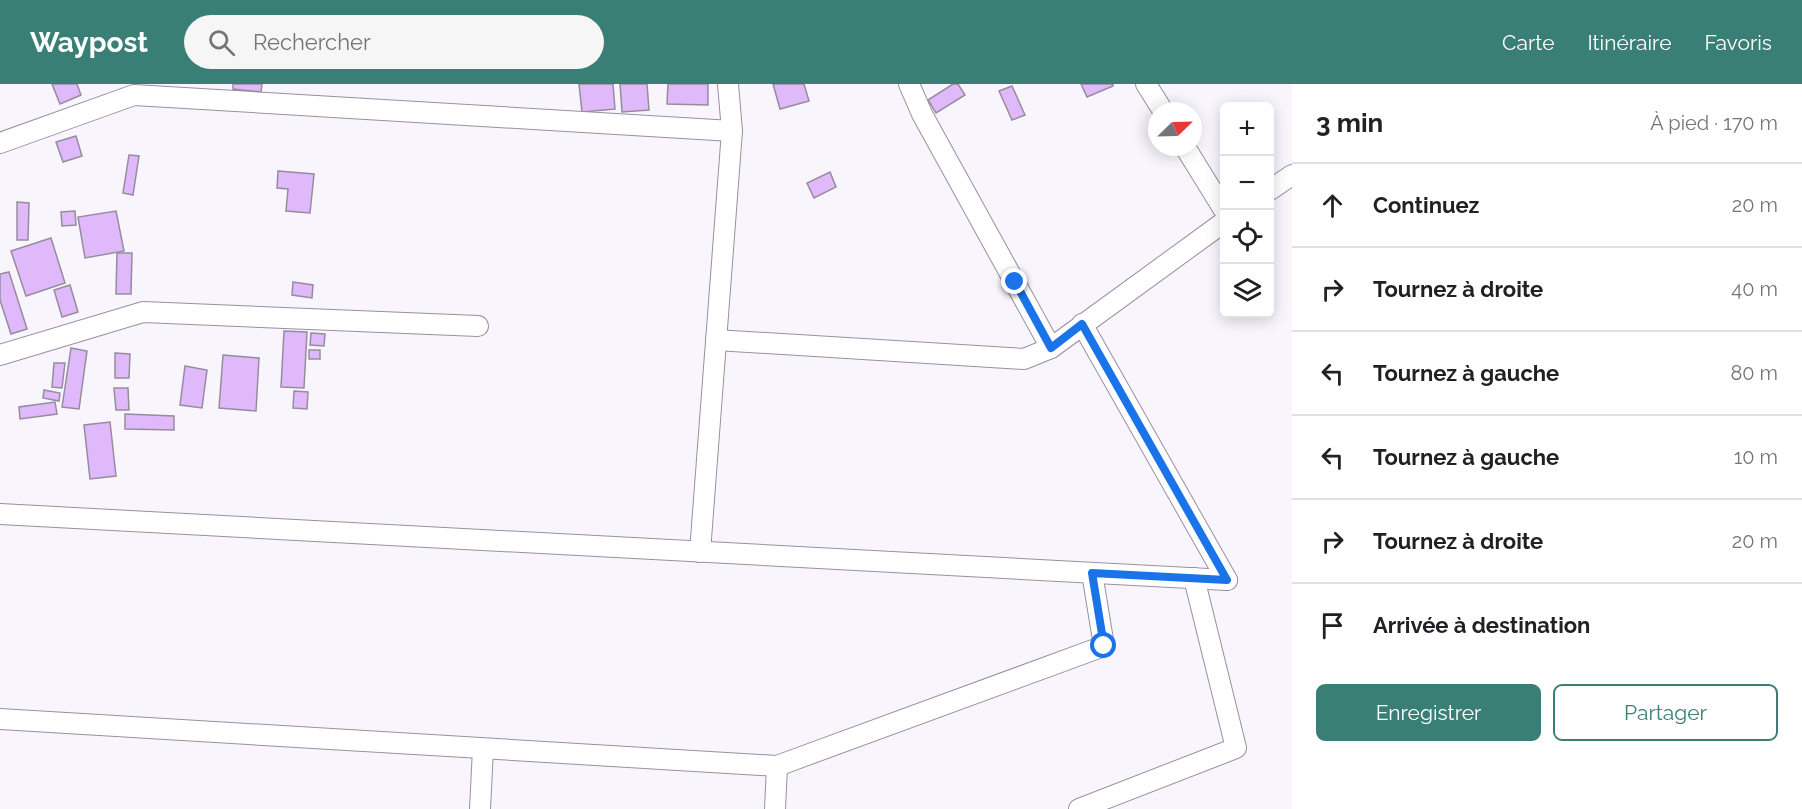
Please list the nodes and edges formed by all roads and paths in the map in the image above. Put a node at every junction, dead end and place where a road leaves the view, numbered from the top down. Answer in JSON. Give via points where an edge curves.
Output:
{"nodes":[{"id":1,"x":728,"y":84,"type":"edge"},
{"id":2,"x":909,"y":84,"type":"edge"},
{"id":3,"x":1150,"y":85,"type":"edge"},
{"id":4,"x":1158,"y":102,"type":"edge"},
{"id":5,"x":732,"y":131,"type":"junction"},
{"id":6,"x":0,"y":143,"type":"edge"},
{"id":7,"x":1191,"y":156,"type":"edge"},
{"id":8,"x":1292,"y":175,"type":"edge"},
{"id":9,"x":1274,"y":187,"type":"edge"},
{"id":10,"x":1220,"y":204,"type":"edge"},
{"id":11,"x":1220,"y":225,"type":"edge"},
{"id":12,"x":1082,"y":324,"type":"junction"},
{"id":13,"x":478,"y":326,"type":"dead end"},
{"id":14,"x":716,"y":340,"type":"junction"},
{"id":15,"x":1051,"y":348,"type":"junction"},
{"id":16,"x":0,"y":355,"type":"edge"},
{"id":17,"x":0,"y":514,"type":"edge"},
{"id":18,"x":700,"y":552,"type":"junction"},
{"id":19,"x":1092,"y":573,"type":"junction"},
{"id":20,"x":1194,"y":578,"type":"junction"},
{"id":21,"x":0,"y":719,"type":"edge"},
{"id":22,"x":483,"y":749,"type":"junction"},
{"id":23,"x":777,"y":766,"type":"junction"},
{"id":24,"x":480,"y":809,"type":"edge"},
{"id":25,"x":775,"y":809,"type":"edge"},
{"id":26,"x":1079,"y":809,"type":"edge"}],
"edges":[{"from":1,"to":5,"type":"street"},
{"from":2,"to":15,"type":"street"},
{"from":3,"to":4,"type":"street"},
{"from":5,"to":6,"type":"street","via":[[134,95]]},
{"from":5,"to":14,"type":"street"},
{"from":7,"to":10,"type":"street"},
{"from":8,"to":9,"type":"street"},
{"from":11,"to":12,"type":"street"},
{"from":12,"to":15,"type":"street"},
{"from":12,"to":20,"type":"street","via":[[1227,580]]},
{"from":13,"to":16,"type":"street","via":[[143,312]]},
{"from":14,"to":15,"type":"street","via":[[1024,359]]},
{"from":14,"to":18,"type":"street"},
{"from":17,"to":18,"type":"street"},
{"from":18,"to":19,"type":"street"},
{"from":19,"to":20,"type":"street"},
{"from":19,"to":23,"type":"street","via":[[1104,646]]},
{"from":20,"to":26,"type":"street","via":[[1236,748]]},
{"from":21,"to":22,"type":"street"},
{"from":22,"to":23,"type":"street"},
{"from":22,"to":24,"type":"street"},
{"from":23,"to":25,"type":"street"}]}
